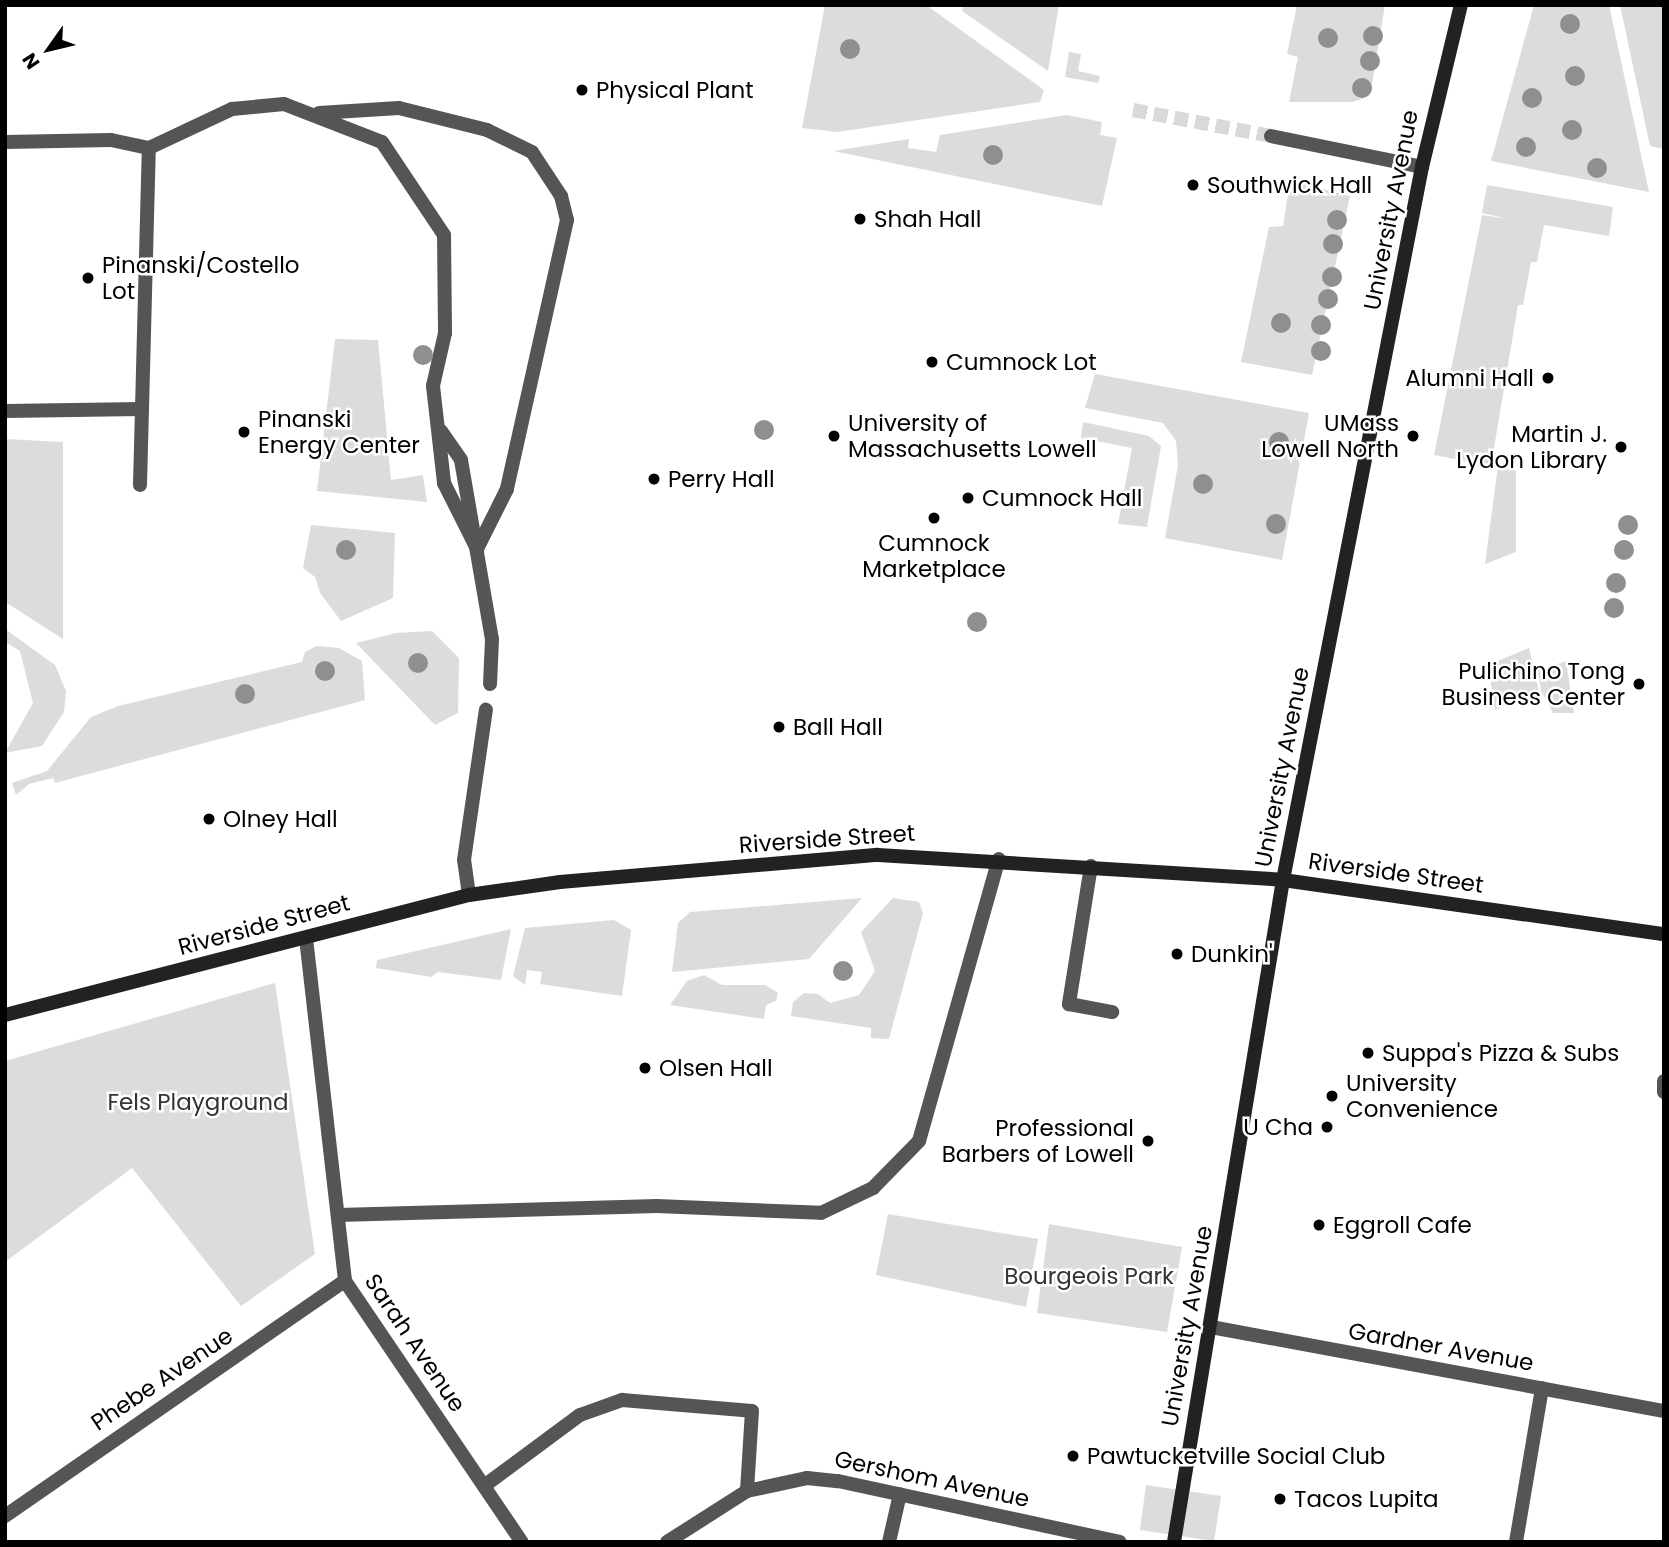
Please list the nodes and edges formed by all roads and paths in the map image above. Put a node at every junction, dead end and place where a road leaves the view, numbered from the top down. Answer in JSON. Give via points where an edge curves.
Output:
{"nodes":[{"id":1,"x":1461,"y":5,"type":"edge"},
{"id":2,"x":311,"y":114,"type":"junction"},
{"id":3,"x":1271,"y":136,"type":"tunnel mouth"},
{"id":4,"x":5,"y":142,"type":"edge"},
{"id":5,"x":149,"y":148,"type":"junction"},
{"id":6,"x":1422,"y":167,"type":"junction"},
{"id":7,"x":142,"y":409,"type":"junction"},
{"id":8,"x":5,"y":411,"type":"edge"},
{"id":9,"x":440,"y":430,"type":"junction"},
{"id":10,"x":140,"y":485,"type":"dead end"},
{"id":11,"x":477,"y":549,"type":"junction"},
{"id":12,"x":490,"y":684,"type":"dead end"},
{"id":13,"x":486,"y":710,"type":"dead end"},
{"id":14,"x":999,"y":859,"type":"junction"},
{"id":15,"x":1091,"y":866,"type":"junction"},
{"id":16,"x":1283,"y":880,"type":"junction"},
{"id":17,"x":469,"y":895,"type":"junction"},
{"id":18,"x":1664,"y":934,"type":"edge"},
{"id":19,"x":306,"y":938,"type":"junction"},
{"id":20,"x":1112,"y":1012,"type":"dead end"},
{"id":21,"x":5,"y":1015,"type":"edge"},
{"id":22,"x":1664,"y":1082,"type":"edge"},
{"id":23,"x":1664,"y":1092,"type":"edge"},
{"id":24,"x":338,"y":1214,"type":"junction"},
{"id":25,"x":345,"y":1281,"type":"junction"},
{"id":26,"x":1211,"y":1327,"type":"junction"},
{"id":27,"x":1542,"y":1388,"type":"junction"},
{"id":28,"x":1664,"y":1411,"type":"edge"},
{"id":29,"x":484,"y":1486,"type":"junction"},
{"id":30,"x":747,"y":1491,"type":"junction"},
{"id":31,"x":900,"y":1494,"type":"junction"},
{"id":32,"x":5,"y":1516,"type":"edge"},
{"id":33,"x":522,"y":1542,"type":"edge"},
{"id":34,"x":667,"y":1542,"type":"edge"},
{"id":35,"x":889,"y":1542,"type":"edge"},
{"id":36,"x":1119,"y":1542,"type":"edge"},
{"id":37,"x":1174,"y":1542,"type":"edge"},
{"id":38,"x":1517,"y":1542,"type":"edge"}],
"edges":[{"from":1,"to":6,"type":"main road","name":"University Avenue"},
{"from":2,"to":5,"type":"street","via":[[284,104],[232,109]]},
{"from":2,"to":9,"type":"street","via":[[382,142],[444,235],[445,333],[433,386]]},
{"from":2,"to":11,"type":"street","via":[[399,108],[487,130],[532,152],[561,196],[567,219],[507,489]]},
{"from":3,"to":6,"type":"street"},
{"from":4,"to":5,"type":"street","via":[[111,140]]},
{"from":5,"to":7,"type":"street"},
{"from":6,"to":16,"type":"main road","name":"University Avenue"},
{"from":7,"to":8,"type":"street"},
{"from":7,"to":10,"type":"street"},
{"from":9,"to":11,"type":"street","via":[[444,483]]},
{"from":9,"to":11,"type":"street","via":[[461,460]]},
{"from":11,"to":12,"type":"street","via":[[492,639]]},
{"from":13,"to":17,"type":"street","via":[[464,860]]},
{"from":14,"to":15,"type":"main road","name":"Riverside Street"},
{"from":14,"to":17,"type":"main road","name":"Riverside Street","via":[[878,855],[560,882]]},
{"from":14,"to":24,"type":"street","via":[[919,1142],[873,1188],[821,1213],[657,1206]]},
{"from":15,"to":16,"type":"main road","name":"Riverside Street"},
{"from":15,"to":20,"type":"street","via":[[1069,1004]]},
{"from":16,"to":18,"type":"main road","name":"Riverside Street"},
{"from":16,"to":26,"type":"main road","name":"University Avenue"},
{"from":17,"to":19,"type":"main road","name":"Riverside Street"},
{"from":19,"to":21,"type":"main road","name":"Riverside Street"},
{"from":19,"to":24,"type":"street","name":"Sarah Avenue"},
{"from":22,"to":23,"type":"street"},
{"from":24,"to":25,"type":"street","name":"Sarah Avenue"},
{"from":25,"to":29,"type":"street","name":"Sarah Avenue"},
{"from":25,"to":32,"type":"street","name":"Phebe Avenue"},
{"from":26,"to":27,"type":"street","name":"Gardner Avenue"},
{"from":26,"to":37,"type":"main road","name":"University Avenue"},
{"from":27,"to":28,"type":"street","name":"Gardner Avenue"},
{"from":27,"to":38,"type":"street"},
{"from":29,"to":30,"type":"street","via":[[580,1415],[622,1400],[752,1411]]},
{"from":29,"to":33,"type":"street","name":"Sarah Avenue"},
{"from":30,"to":31,"type":"street","name":"Gershom Avenue","via":[[807,1478]]},
{"from":30,"to":34,"type":"street","name":"Gershom Avenue"},
{"from":31,"to":35,"type":"street"},
{"from":31,"to":36,"type":"street","name":"Gershom Avenue"}]}
